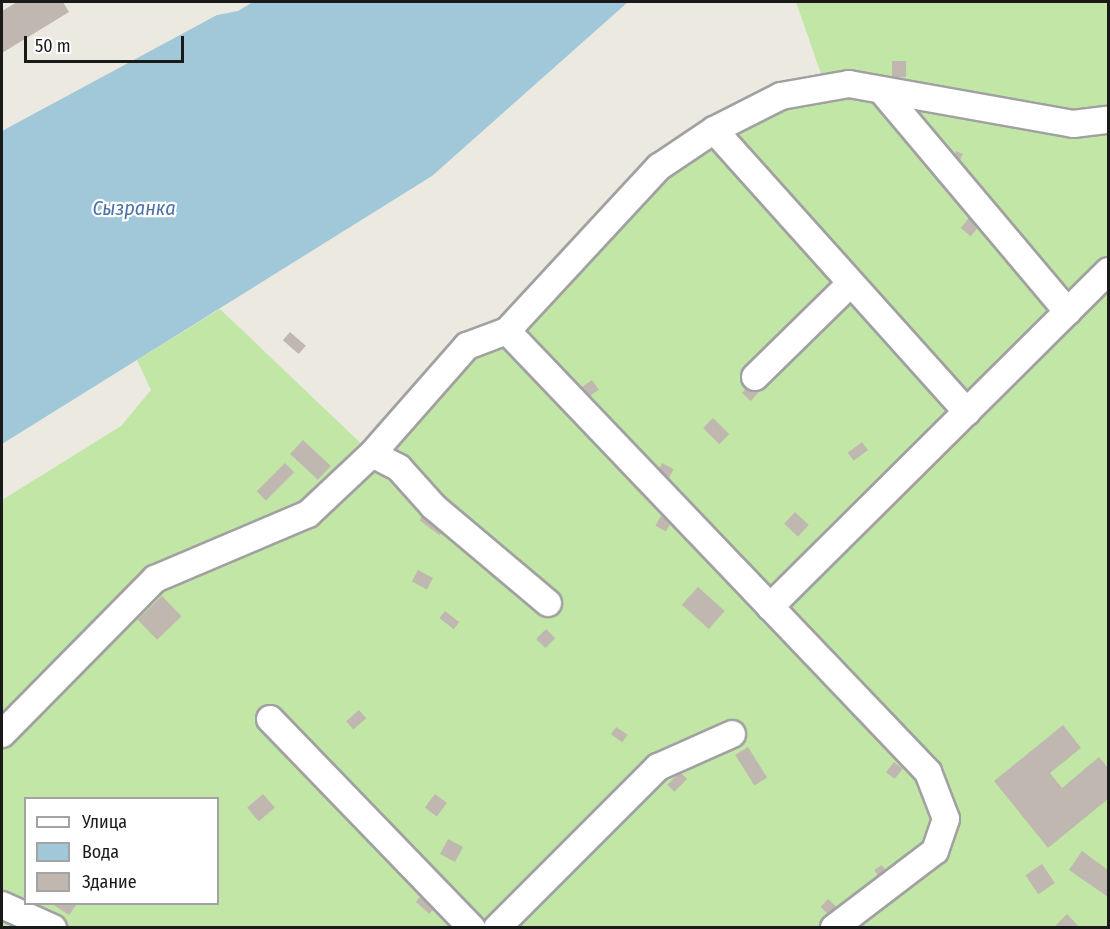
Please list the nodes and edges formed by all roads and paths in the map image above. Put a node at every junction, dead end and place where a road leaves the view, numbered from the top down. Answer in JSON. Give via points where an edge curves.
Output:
{"nodes":[{"id":1,"x":880,"y":90,"type":"junction"},
{"id":2,"x":1108,"y":120,"type":"edge"},
{"id":3,"x":714,"y":130,"type":"junction"},
{"id":4,"x":1108,"y":271,"type":"edge"},
{"id":5,"x":851,"y":283,"type":"junction"},
{"id":6,"x":1068,"y":312,"type":"junction"},
{"id":7,"x":507,"y":331,"type":"junction"},
{"id":8,"x":755,"y":378,"type":"dead end"},
{"id":9,"x":967,"y":412,"type":"junction"},
{"id":10,"x":372,"y":454,"type":"junction"},
{"id":11,"x":548,"y":603,"type":"dead end"},
{"id":12,"x":770,"y":607,"type":"junction"},
{"id":13,"x":270,"y":719,"type":"dead end"},
{"id":14,"x":2,"y":734,"type":"edge"},
{"id":15,"x":732,"y":734,"type":"dead end"},
{"id":16,"x":2,"y":905,"type":"edge"},
{"id":17,"x":53,"y":927,"type":"edge"},
{"id":18,"x":472,"y":927,"type":"edge"},
{"id":19,"x":497,"y":927,"type":"edge"},
{"id":20,"x":834,"y":927,"type":"edge"}],
"edges":[{"from":1,"to":2,"type":"street","via":[[1073,124]]},
{"from":1,"to":3,"type":"street","via":[[849,84],[781,96]]},
{"from":1,"to":6,"type":"street"},
{"from":3,"to":5,"type":"street"},
{"from":3,"to":7,"type":"street","via":[[659,166]]},
{"from":4,"to":6,"type":"street"},
{"from":5,"to":8,"type":"street"},
{"from":5,"to":9,"type":"street"},
{"from":6,"to":9,"type":"street"},
{"from":7,"to":10,"type":"street","via":[[467,346]]},
{"from":7,"to":12,"type":"street"},
{"from":9,"to":12,"type":"street"},
{"from":10,"to":11,"type":"street","via":[[399,468],[434,507]]},
{"from":10,"to":14,"type":"street","via":[[308,514],[155,579]]},
{"from":12,"to":20,"type":"street","via":[[928,772],[946,819],[935,851]]},
{"from":13,"to":18,"type":"street"},
{"from":15,"to":19,"type":"street","via":[[658,767]]},
{"from":16,"to":17,"type":"street"}]}
